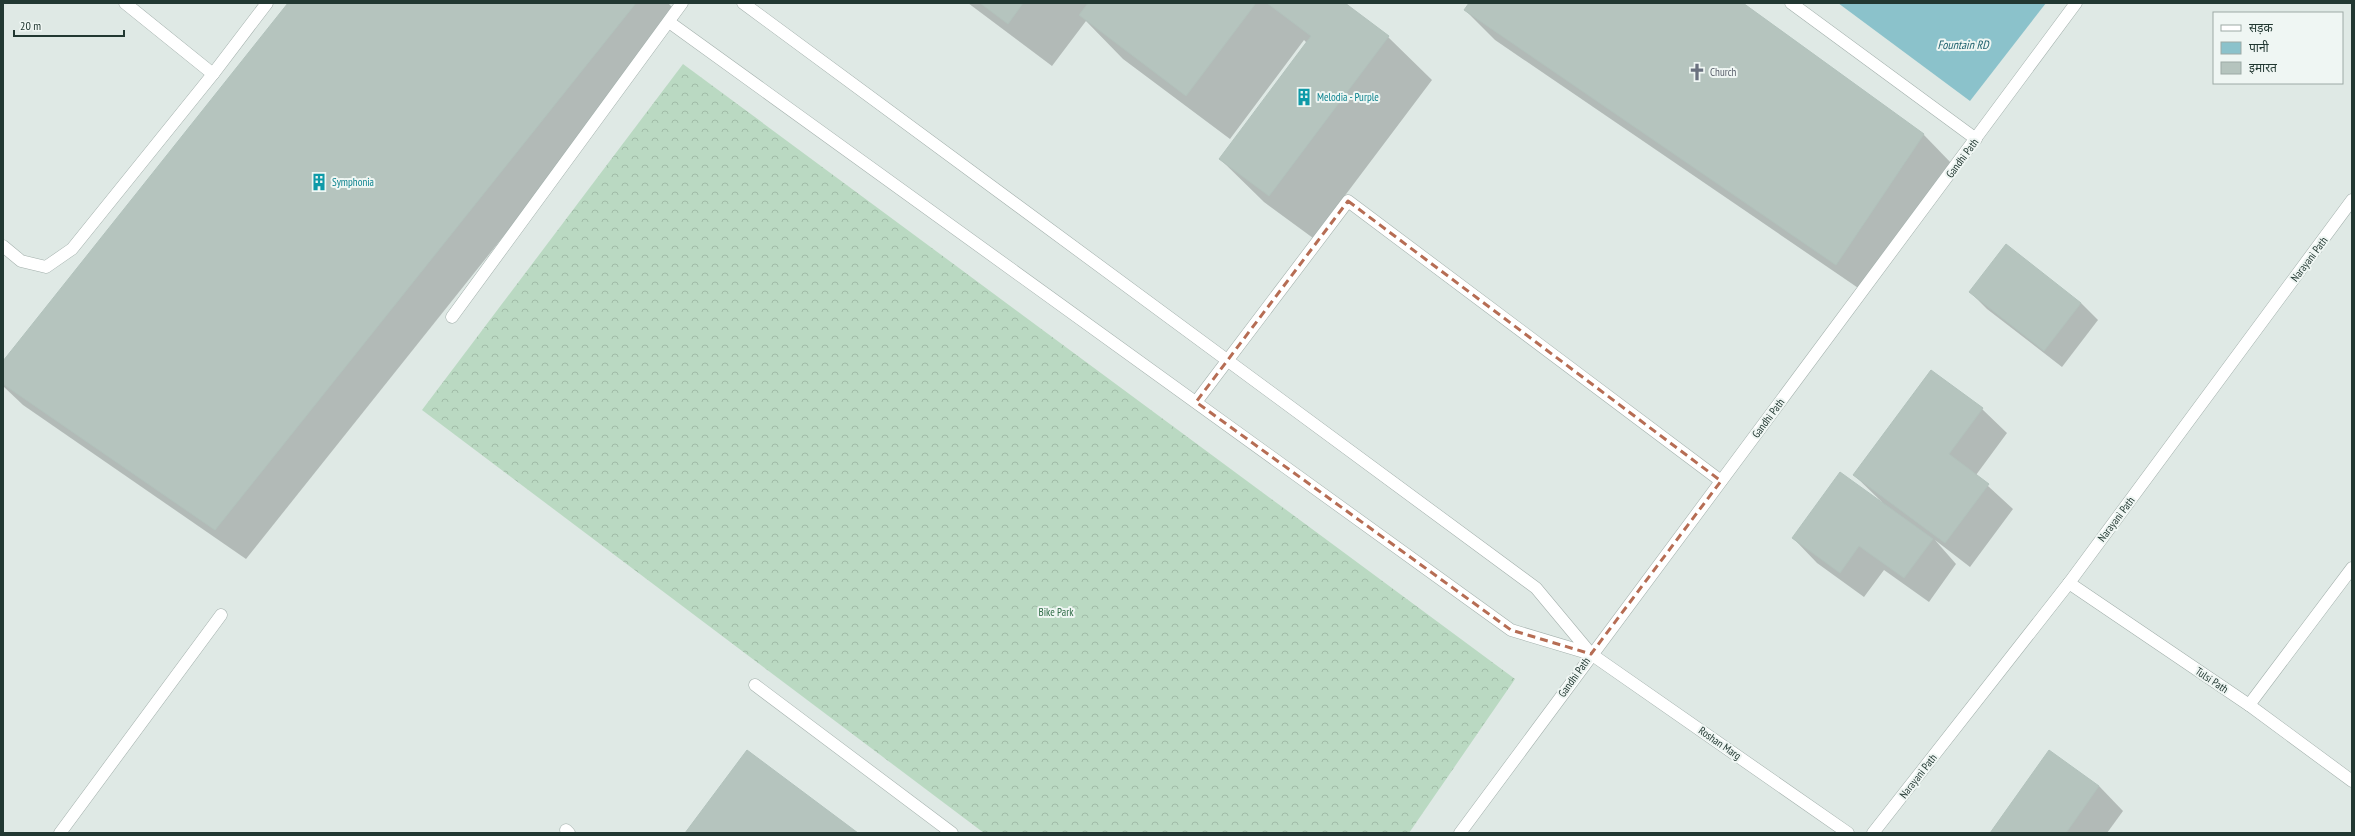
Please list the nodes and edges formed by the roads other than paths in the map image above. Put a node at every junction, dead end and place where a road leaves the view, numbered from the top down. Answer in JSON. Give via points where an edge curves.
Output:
{"nodes":[{"id":1,"x":125,"y":3,"type":"edge"},
{"id":2,"x":267,"y":3,"type":"edge"},
{"id":3,"x":682,"y":3,"type":"edge"},
{"id":4,"x":743,"y":3,"type":"edge"},
{"id":5,"x":1791,"y":3,"type":"edge"},
{"id":6,"x":2076,"y":3,"type":"edge"},
{"id":7,"x":669,"y":22,"type":"junction"},
{"id":8,"x":213,"y":74,"type":"junction"},
{"id":9,"x":1976,"y":139,"type":"junction"},
{"id":10,"x":2352,"y":200,"type":"edge"},
{"id":11,"x":3,"y":246,"type":"edge"},
{"id":12,"x":452,"y":317,"type":"dead end"},
{"id":13,"x":1228,"y":359,"type":"junction"},
{"id":14,"x":1196,"y":402,"type":"junction"},
{"id":15,"x":1721,"y":481,"type":"junction"},
{"id":16,"x":2352,"y":568,"type":"edge"},
{"id":17,"x":2069,"y":583,"type":"junction"},
{"id":18,"x":221,"y":615,"type":"dead end"},
{"id":19,"x":1591,"y":654,"type":"junction"},
{"id":20,"x":755,"y":685,"type":"dead end"},
{"id":21,"x":2249,"y":705,"type":"junction"},
{"id":22,"x":2352,"y":781,"type":"edge"},
{"id":23,"x":60,"y":833,"type":"edge"},
{"id":24,"x":952,"y":833,"type":"edge"},
{"id":25,"x":1460,"y":833,"type":"edge"},
{"id":26,"x":1848,"y":833,"type":"edge"},
{"id":27,"x":1873,"y":833,"type":"edge"}],
"edges":[{"from":1,"to":8,"type":"street"},
{"from":2,"to":8,"type":"street"},
{"from":3,"to":7,"type":"street"},
{"from":4,"to":13,"type":"street"},
{"from":5,"to":9,"type":"street"},
{"from":6,"to":9,"type":"street","name":"Gandhi Path"},
{"from":7,"to":12,"type":"street"},
{"from":7,"to":14,"type":"street"},
{"from":8,"to":11,"type":"street","via":[[72,249],[46,267],[21,261]]},
{"from":9,"to":15,"type":"street","name":"Gandhi Path"},
{"from":10,"to":17,"type":"street","name":"Narayani Path"},
{"from":13,"to":14,"type":"street"},
{"from":13,"to":15,"type":"street","via":[[1348,201]]},
{"from":13,"to":19,"type":"street","via":[[1536,588]]},
{"from":14,"to":19,"type":"street","via":[[1511,630]]},
{"from":15,"to":19,"type":"street","name":"Gandhi Path"},
{"from":16,"to":21,"type":"street"},
{"from":17,"to":21,"type":"street","name":"Tulsi Path"},
{"from":17,"to":27,"type":"street","name":"Narayani Path"},
{"from":18,"to":23,"type":"street"},
{"from":19,"to":25,"type":"street","name":"Gandhi Path"},
{"from":19,"to":26,"type":"street","name":"Roshan Marg"},
{"from":20,"to":24,"type":"street"},
{"from":21,"to":22,"type":"street","name":"Tulsi Path"}]}
